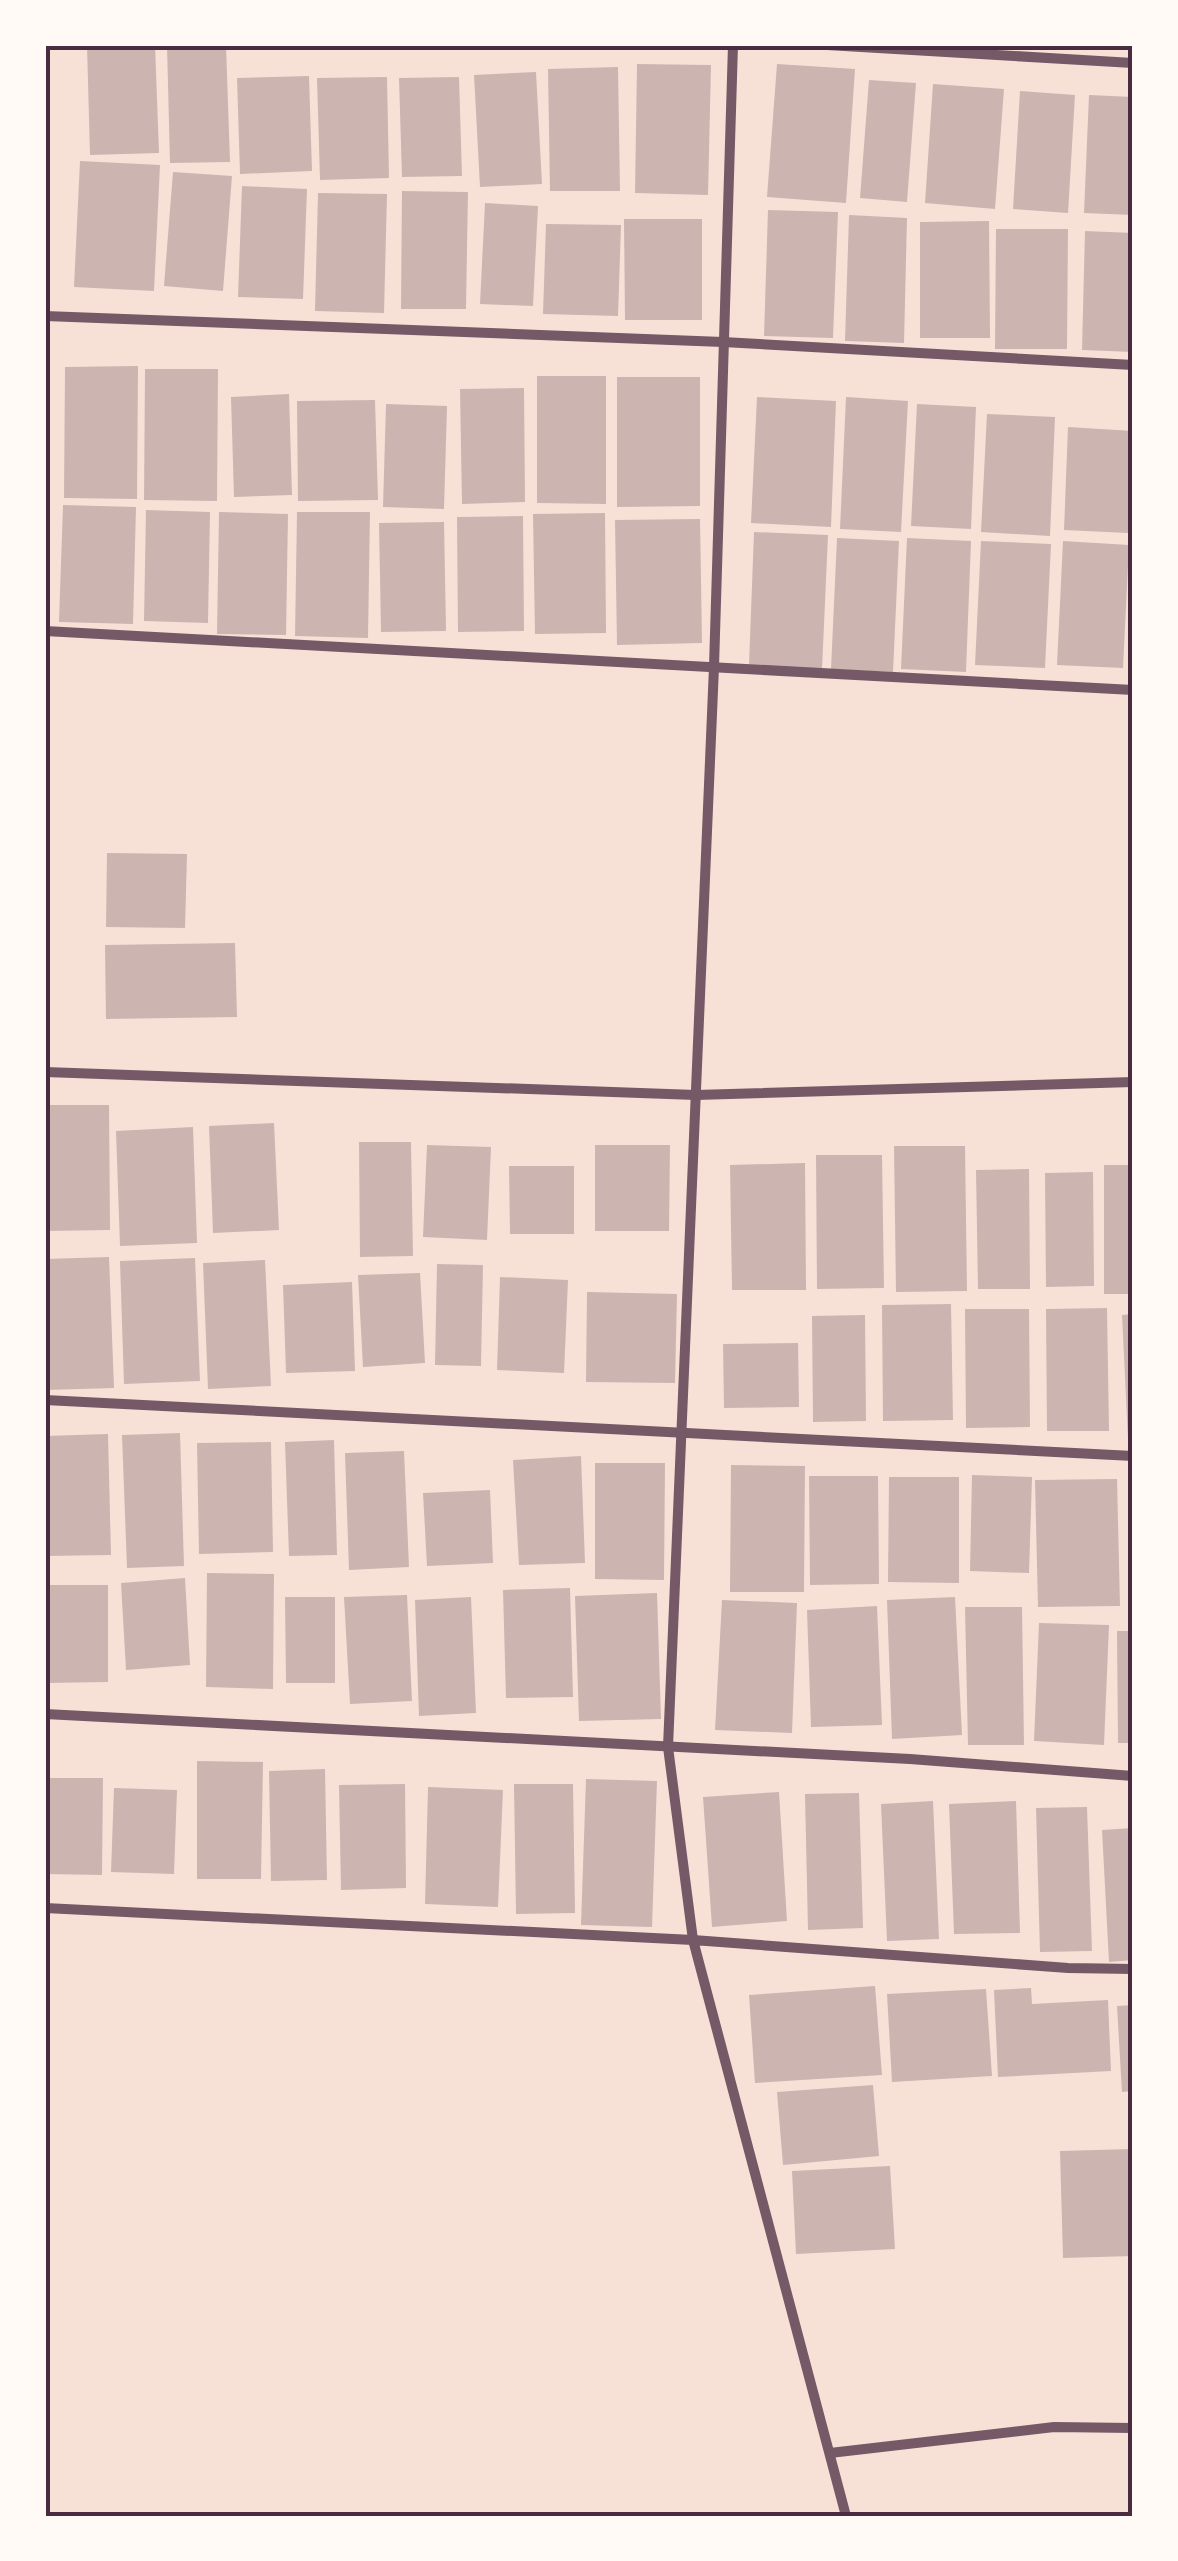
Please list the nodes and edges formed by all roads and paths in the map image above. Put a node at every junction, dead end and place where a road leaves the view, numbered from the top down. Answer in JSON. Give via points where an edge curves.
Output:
{"nodes":[{"id":1,"x":732,"y":45,"type":"edge"},
{"id":2,"x":826,"y":45,"type":"edge"},
{"id":3,"x":1133,"y":64,"type":"edge"},
{"id":4,"x":45,"y":316,"type":"edge"},
{"id":5,"x":723,"y":342,"type":"junction"},
{"id":6,"x":1133,"y":365,"type":"edge"},
{"id":7,"x":45,"y":631,"type":"edge"},
{"id":8,"x":714,"y":667,"type":"junction"},
{"id":9,"x":1133,"y":690,"type":"edge"},
{"id":10,"x":45,"y":1072,"type":"edge"},
{"id":11,"x":1133,"y":1082,"type":"edge"},
{"id":12,"x":696,"y":1095,"type":"junction"},
{"id":13,"x":45,"y":1400,"type":"edge"},
{"id":14,"x":681,"y":1434,"type":"junction"},
{"id":15,"x":1133,"y":1456,"type":"edge"},
{"id":16,"x":45,"y":1714,"type":"edge"},
{"id":17,"x":668,"y":1747,"type":"junction"},
{"id":18,"x":1133,"y":1776,"type":"edge"},
{"id":19,"x":45,"y":1908,"type":"edge"},
{"id":20,"x":692,"y":1940,"type":"junction"},
{"id":21,"x":1133,"y":1968,"type":"edge"},
{"id":22,"x":1133,"y":2428,"type":"edge"},
{"id":23,"x":830,"y":2452,"type":"junction"},
{"id":24,"x":846,"y":2516,"type":"edge"}],
"edges":[{"from":1,"to":5,"type":"street"},
{"from":2,"to":3,"type":"street"},
{"from":4,"to":5,"type":"street"},
{"from":5,"to":6,"type":"street"},
{"from":5,"to":8,"type":"street"},
{"from":7,"to":8,"type":"street"},
{"from":8,"to":9,"type":"street"},
{"from":8,"to":12,"type":"street"},
{"from":10,"to":12,"type":"street"},
{"from":11,"to":12,"type":"street"},
{"from":12,"to":14,"type":"street"},
{"from":13,"to":14,"type":"street"},
{"from":14,"to":15,"type":"street"},
{"from":14,"to":17,"type":"street"},
{"from":16,"to":17,"type":"street"},
{"from":17,"to":18,"type":"street"},
{"from":17,"to":20,"type":"street"},
{"from":19,"to":20,"type":"street"},
{"from":20,"to":21,"type":"street"},
{"from":20,"to":23,"type":"street"},
{"from":22,"to":23,"type":"street","via":[[1054,2427]]},
{"from":23,"to":24,"type":"street"}]}
